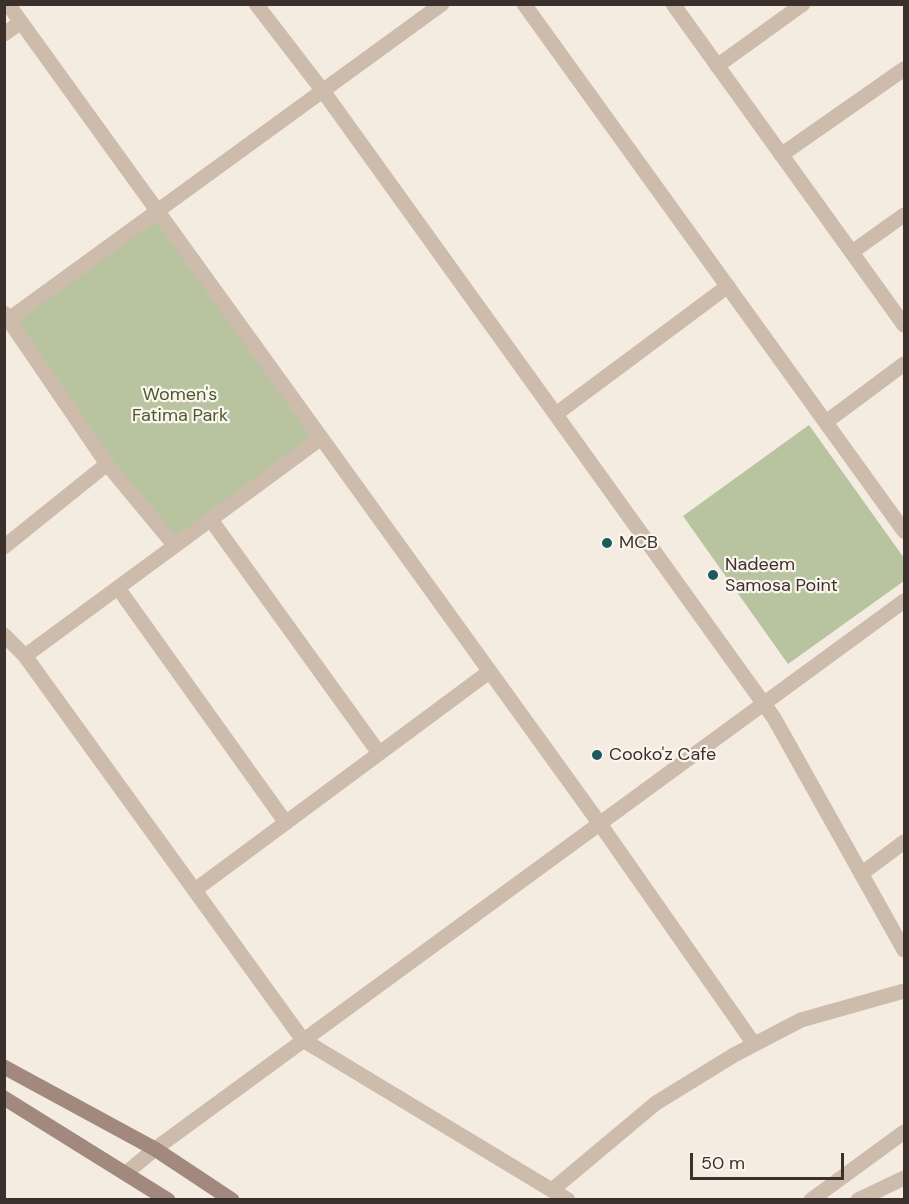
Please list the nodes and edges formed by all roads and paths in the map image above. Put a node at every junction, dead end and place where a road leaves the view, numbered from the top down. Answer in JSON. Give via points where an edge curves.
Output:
{"nodes":[{"id":1,"x":8,"y":4,"type":"edge"},
{"id":2,"x":256,"y":4,"type":"edge"},
{"id":3,"x":442,"y":4,"type":"edge"},
{"id":4,"x":524,"y":4,"type":"edge"},
{"id":5,"x":673,"y":4,"type":"edge"},
{"id":6,"x":802,"y":4,"type":"edge"},
{"id":7,"x":21,"y":22,"type":"junction"},
{"id":8,"x":4,"y":34,"type":"edge"},
{"id":9,"x":717,"y":66,"type":"junction"},
{"id":10,"x":904,"y":69,"type":"edge"},
{"id":11,"x":323,"y":91,"type":"junction"},
{"id":12,"x":782,"y":155,"type":"junction"},
{"id":13,"x":158,"y":213,"type":"junction"},
{"id":14,"x":904,"y":214,"type":"edge"},
{"id":15,"x":852,"y":252,"type":"junction"},
{"id":16,"x":728,"y":286,"type":"junction"},
{"id":17,"x":7,"y":316,"type":"edge"},
{"id":18,"x":904,"y":325,"type":"edge"},
{"id":19,"x":904,"y":364,"type":"edge"},
{"id":20,"x":556,"y":414,"type":"junction"},
{"id":21,"x":826,"y":422,"type":"junction"},
{"id":22,"x":320,"y":439,"type":"junction"},
{"id":23,"x":107,"y":464,"type":"junction"},
{"id":24,"x":211,"y":520,"type":"junction"},
{"id":25,"x":904,"y":531,"type":"edge"},
{"id":26,"x":175,"y":546,"type":"junction"},
{"id":27,"x":4,"y":547,"type":"edge"},
{"id":28,"x":118,"y":588,"type":"junction"},
{"id":29,"x":904,"y":601,"type":"edge"},
{"id":30,"x":4,"y":635,"type":"edge"},
{"id":31,"x":25,"y":656,"type":"junction"},
{"id":32,"x":489,"y":672,"type":"junction"},
{"id":33,"x":764,"y":704,"type":"junction"},
{"id":34,"x":379,"y":753,"type":"junction"},
{"id":35,"x":286,"y":822,"type":"junction"},
{"id":36,"x":600,"y":824,"type":"junction"},
{"id":37,"x":904,"y":842,"type":"edge"},
{"id":38,"x":861,"y":874,"type":"junction"},
{"id":39,"x":195,"y":890,"type":"junction"},
{"id":40,"x":904,"y":950,"type":"edge"},
{"id":41,"x":904,"y":991,"type":"edge"},
{"id":42,"x":303,"y":1040,"type":"junction"},
{"id":43,"x":754,"y":1044,"type":"junction"},
{"id":44,"x":4,"y":1067,"type":"edge"},
{"id":45,"x":4,"y":1098,"type":"edge"},
{"id":46,"x":904,"y":1132,"type":"edge"},
{"id":47,"x":155,"y":1149,"type":"junction"},
{"id":48,"x":126,"y":1173,"type":"junction"},
{"id":49,"x":904,"y":1178,"type":"edge"},
{"id":50,"x":552,"y":1190,"type":"junction"},
{"id":51,"x":168,"y":1200,"type":"edge"},
{"id":52,"x":232,"y":1200,"type":"edge"},
{"id":53,"x":568,"y":1200,"type":"edge"},
{"id":54,"x":811,"y":1200,"type":"edge"},
{"id":55,"x":858,"y":1200,"type":"edge"}],
"edges":[{"from":1,"to":7,"type":"street"},
{"from":2,"to":11,"type":"street"},
{"from":3,"to":11,"type":"street"},
{"from":4,"to":16,"type":"street"},
{"from":5,"to":9,"type":"street"},
{"from":6,"to":9,"type":"street"},
{"from":7,"to":8,"type":"street"},
{"from":7,"to":13,"type":"street"},
{"from":9,"to":12,"type":"street"},
{"from":10,"to":12,"type":"street"},
{"from":11,"to":13,"type":"street"},
{"from":11,"to":20,"type":"street"},
{"from":12,"to":15,"type":"street"},
{"from":13,"to":17,"type":"street"},
{"from":13,"to":22,"type":"street"},
{"from":14,"to":15,"type":"street"},
{"from":15,"to":18,"type":"street"},
{"from":16,"to":20,"type":"street"},
{"from":16,"to":21,"type":"street"},
{"from":17,"to":23,"type":"street"},
{"from":19,"to":21,"type":"street"},
{"from":20,"to":33,"type":"street"},
{"from":21,"to":25,"type":"street"},
{"from":22,"to":24,"type":"street"},
{"from":22,"to":32,"type":"street"},
{"from":23,"to":26,"type":"street"},
{"from":23,"to":27,"type":"street"},
{"from":24,"to":26,"type":"street"},
{"from":24,"to":34,"type":"street"},
{"from":26,"to":28,"type":"street"},
{"from":28,"to":31,"type":"street"},
{"from":28,"to":35,"type":"street"},
{"from":29,"to":33,"type":"street"},
{"from":30,"to":31,"type":"street"},
{"from":31,"to":39,"type":"street"},
{"from":32,"to":34,"type":"street"},
{"from":32,"to":36,"type":"street"},
{"from":33,"to":36,"type":"street"},
{"from":33,"to":38,"type":"street"},
{"from":34,"to":35,"type":"street"},
{"from":35,"to":39,"type":"street"},
{"from":36,"to":42,"type":"street"},
{"from":36,"to":43,"type":"street"},
{"from":37,"to":38,"type":"street"},
{"from":38,"to":40,"type":"street"},
{"from":39,"to":42,"type":"street"},
{"from":41,"to":43,"type":"street","via":[[801,1020]]},
{"from":42,"to":47,"type":"street"},
{"from":42,"to":50,"type":"street"},
{"from":43,"to":50,"type":"street","via":[[656,1103]]},
{"from":44,"to":47,"type":"main road"},
{"from":45,"to":48,"type":"main road"},
{"from":46,"to":54,"type":"street"},
{"from":47,"to":48,"type":"street"},
{"from":47,"to":52,"type":"main road"},
{"from":48,"to":51,"type":"main road"},
{"from":49,"to":55,"type":"street"},
{"from":50,"to":53,"type":"street"}]}
